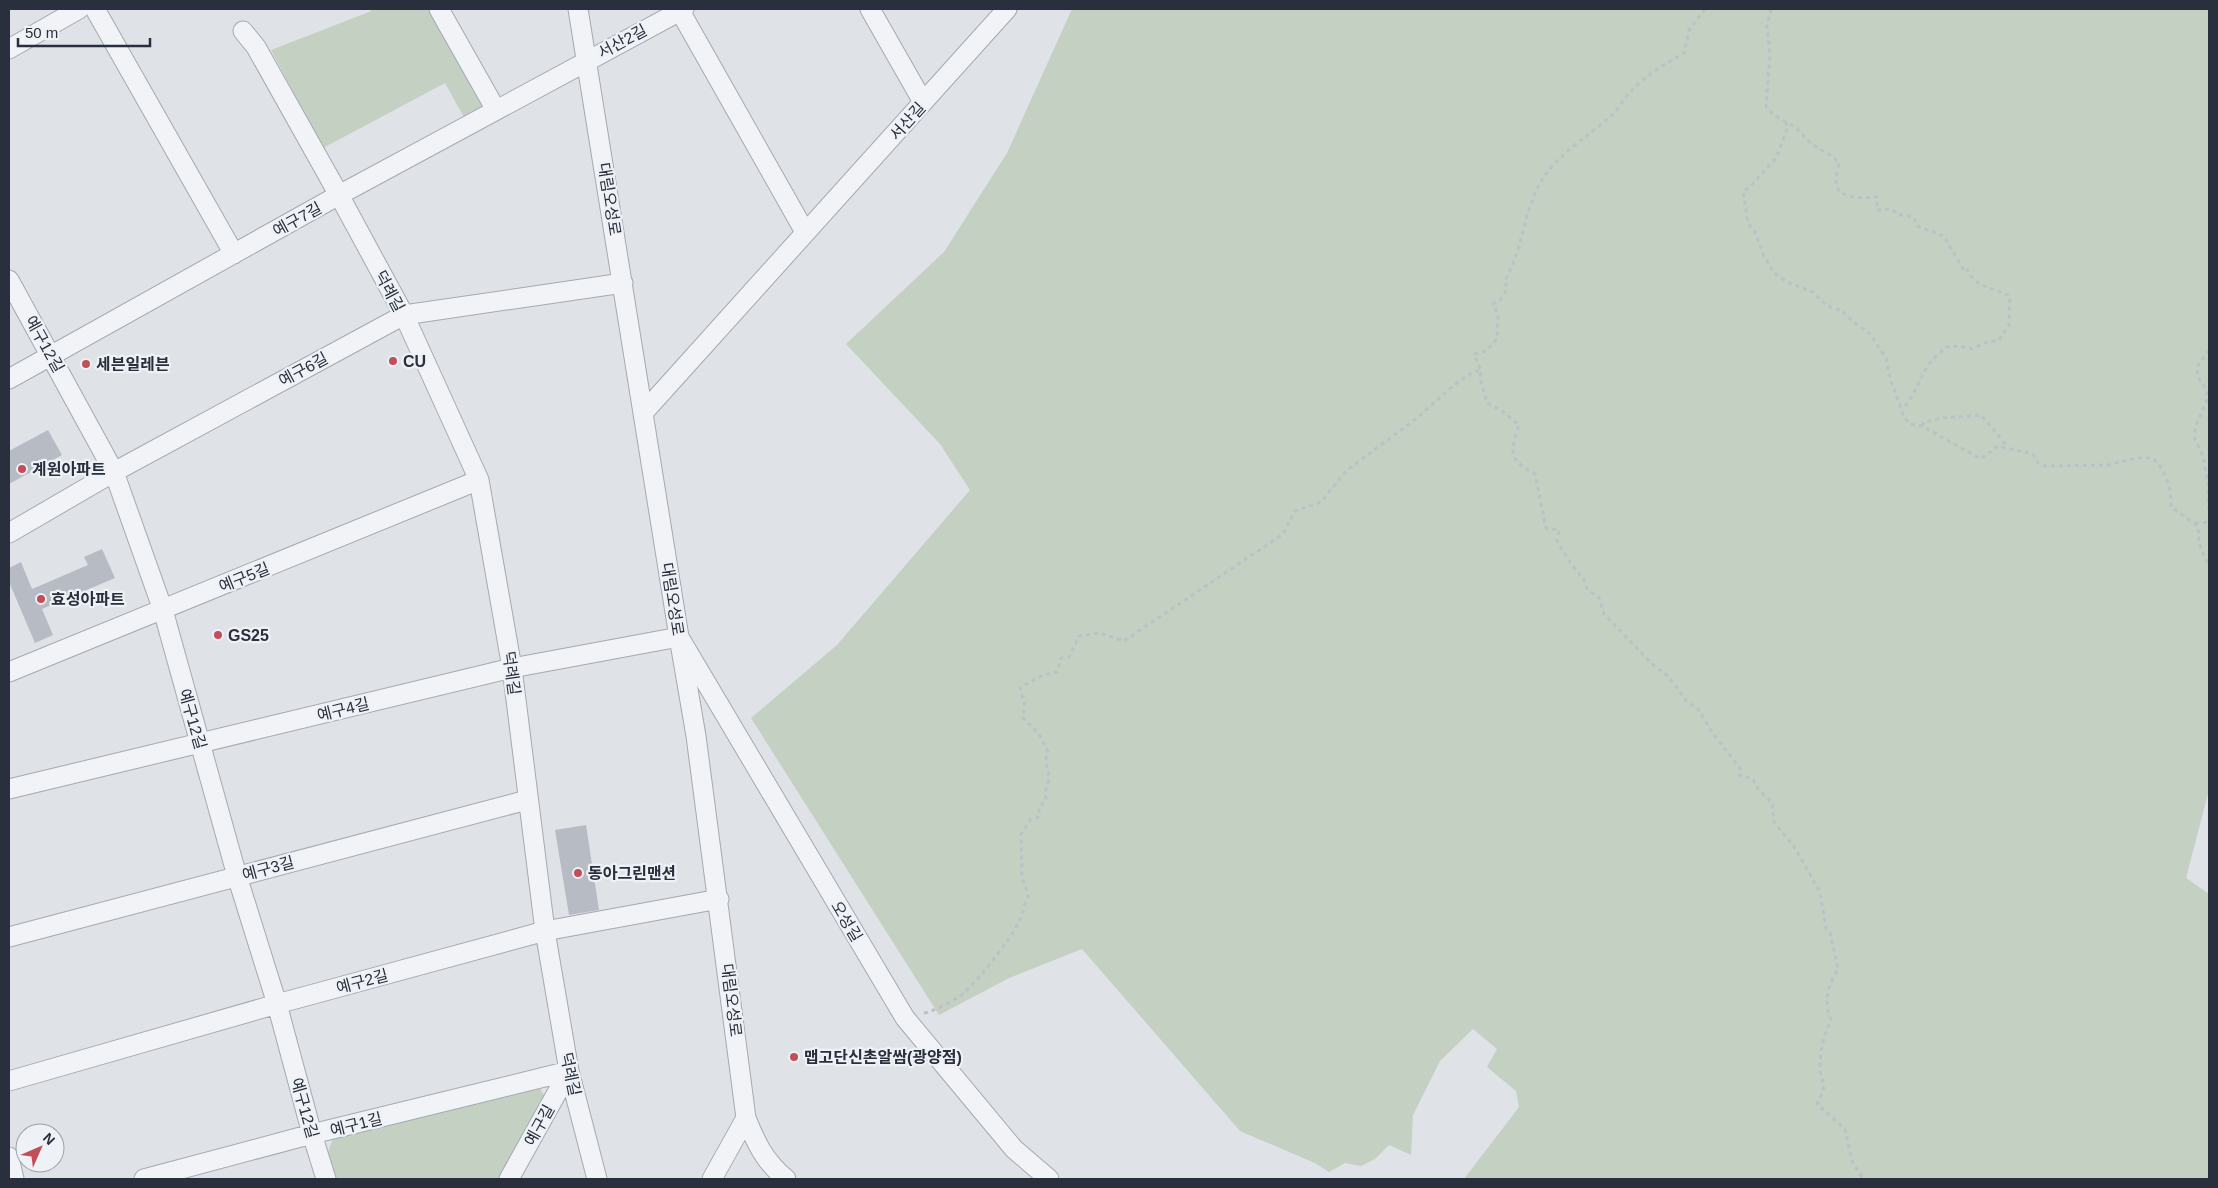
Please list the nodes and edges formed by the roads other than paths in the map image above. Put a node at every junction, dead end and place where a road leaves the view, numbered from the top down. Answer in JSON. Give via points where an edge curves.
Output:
{"nodes":[{"id":1,"x":79,"y":9,"type":"edge"},
{"id":2,"x":95,"y":9,"type":"edge"},
{"id":3,"x":439,"y":9,"type":"edge"},
{"id":4,"x":578,"y":9,"type":"edge"},
{"id":5,"x":870,"y":9,"type":"edge"},
{"id":6,"x":1007,"y":9,"type":"edge"},
{"id":7,"x":682,"y":10,"type":"edge"},
{"id":8,"x":243,"y":31,"type":"dead end"},
{"id":9,"x":9,"y":49,"type":"edge"},
{"id":10,"x":587,"y":60,"type":"junction"},
{"id":11,"x":923,"y":102,"type":"junction"},
{"id":12,"x":496,"y":110,"type":"junction"},
{"id":13,"x":339,"y":195,"type":"junction"},
{"id":14,"x":806,"y":232,"type":"junction"},
{"id":15,"x":234,"y":254,"type":"junction"},
{"id":16,"x":9,"y":280,"type":"edge"},
{"id":17,"x":623,"y":283,"type":"junction"},
{"id":18,"x":404,"y":315,"type":"junction"},
{"id":19,"x":51,"y":355,"type":"junction"},
{"id":20,"x":9,"y":379,"type":"edge"},
{"id":21,"x":644,"y":412,"type":"junction"},
{"id":22,"x":114,"y":472,"type":"junction"},
{"id":23,"x":479,"y":480,"type":"junction"},
{"id":24,"x":9,"y":533,"type":"edge"},
{"id":25,"x":163,"y":610,"type":"junction"},
{"id":26,"x":679,"y":637,"type":"junction"},
{"id":27,"x":512,"y":668,"type":"junction"},
{"id":28,"x":9,"y":672,"type":"edge"},
{"id":29,"x":200,"y":743,"type":"junction"},
{"id":30,"x":9,"y":789,"type":"edge"},
{"id":31,"x":527,"y":800,"type":"junction"},
{"id":32,"x":237,"y":876,"type":"junction"},
{"id":33,"x":719,"y":899,"type":"junction"},
{"id":34,"x":546,"y":932,"type":"junction"},
{"id":35,"x":9,"y":937,"type":"edge"},
{"id":36,"x":277,"y":1004,"type":"junction"},
{"id":37,"x":569,"y":1072,"type":"junction"},
{"id":38,"x":9,"y":1080,"type":"edge"},
{"id":39,"x":746,"y":1118,"type":"junction"},
{"id":40,"x":312,"y":1134,"type":"junction"},
{"id":41,"x":9,"y":1157,"type":"edge"},
{"id":42,"x":14,"y":1179,"type":"edge"},
{"id":43,"x":144,"y":1179,"type":"edge"},
{"id":44,"x":326,"y":1179,"type":"edge"},
{"id":45,"x":509,"y":1179,"type":"edge"},
{"id":46,"x":597,"y":1179,"type":"edge"},
{"id":47,"x":712,"y":1179,"type":"edge"},
{"id":48,"x":786,"y":1179,"type":"edge"},
{"id":49,"x":1049,"y":1179,"type":"edge"}],
"edges":[{"from":1,"to":9,"type":"street"},
{"from":2,"to":15,"type":"street"},
{"from":3,"to":12,"type":"street"},
{"from":4,"to":10,"type":"street","name":"대림오성로"},
{"from":5,"to":11,"type":"street"},
{"from":6,"to":11,"type":"street","name":"서산길"},
{"from":7,"to":10,"type":"street","name":"서산2길"},
{"from":7,"to":14,"type":"street"},
{"from":8,"to":13,"type":"street","name":"덕례길","via":[[256,47]]},
{"from":10,"to":12,"type":"street","name":"예구7길"},
{"from":10,"to":17,"type":"street","name":"대림오성로"},
{"from":11,"to":14,"type":"street","name":"서산길"},
{"from":12,"to":13,"type":"street","name":"예구7길"},
{"from":13,"to":15,"type":"street","name":"예구7길"},
{"from":13,"to":18,"type":"street","name":"덕례길"},
{"from":14,"to":21,"type":"street","name":"서산길"},
{"from":15,"to":19,"type":"street","name":"예구7길"},
{"from":16,"to":19,"type":"street","name":"예구12길"},
{"from":17,"to":18,"type":"street","name":"예구6길"},
{"from":17,"to":21,"type":"street","name":"대림오성로"},
{"from":18,"to":22,"type":"street","name":"예구6길"},
{"from":18,"to":23,"type":"street","name":"덕례길"},
{"from":19,"to":20,"type":"street","name":"예구7길"},
{"from":19,"to":22,"type":"street","name":"예구12길"},
{"from":21,"to":26,"type":"street","name":"대림오성로"},
{"from":22,"to":24,"type":"street","name":"예구6길"},
{"from":22,"to":25,"type":"street","name":"예구12길"},
{"from":23,"to":25,"type":"street","name":"예구5길"},
{"from":23,"to":27,"type":"street","name":"덕례길"},
{"from":25,"to":28,"type":"street","name":"예구5길"},
{"from":25,"to":29,"type":"street","name":"예구12길"},
{"from":26,"to":27,"type":"street","name":"예구4길"},
{"from":26,"to":33,"type":"street","name":"대림오성로"},
{"from":26,"to":49,"type":"street","name":"오성길","via":[[905,1018],[1014,1149]]},
{"from":27,"to":29,"type":"street","name":"예구4길"},
{"from":27,"to":31,"type":"street","name":"덕례길"},
{"from":29,"to":30,"type":"street","name":"예구4길"},
{"from":29,"to":32,"type":"street","name":"예구12길"},
{"from":31,"to":32,"type":"street","name":"예구3길"},
{"from":31,"to":34,"type":"street","name":"덕례길"},
{"from":32,"to":35,"type":"street","name":"예구3길"},
{"from":32,"to":36,"type":"street","name":"예구12길"},
{"from":33,"to":34,"type":"street","name":"예구2길"},
{"from":33,"to":39,"type":"street","name":"대림오성로"},
{"from":34,"to":36,"type":"street","name":"예구2길"},
{"from":34,"to":37,"type":"street","name":"덕례길"},
{"from":36,"to":38,"type":"street","name":"예구2길"},
{"from":36,"to":40,"type":"street","name":"예구12길"},
{"from":37,"to":40,"type":"street","name":"예구1길"},
{"from":37,"to":45,"type":"street","name":"예구길"},
{"from":37,"to":46,"type":"street","name":"덕례길"},
{"from":39,"to":47,"type":"street"},
{"from":39,"to":48,"type":"street","name":"대림오성로","via":[[763,1156]]},
{"from":40,"to":43,"type":"street","name":"예구1길"},
{"from":40,"to":44,"type":"street","name":"예구12길"},
{"from":41,"to":42,"type":"street"}]}
